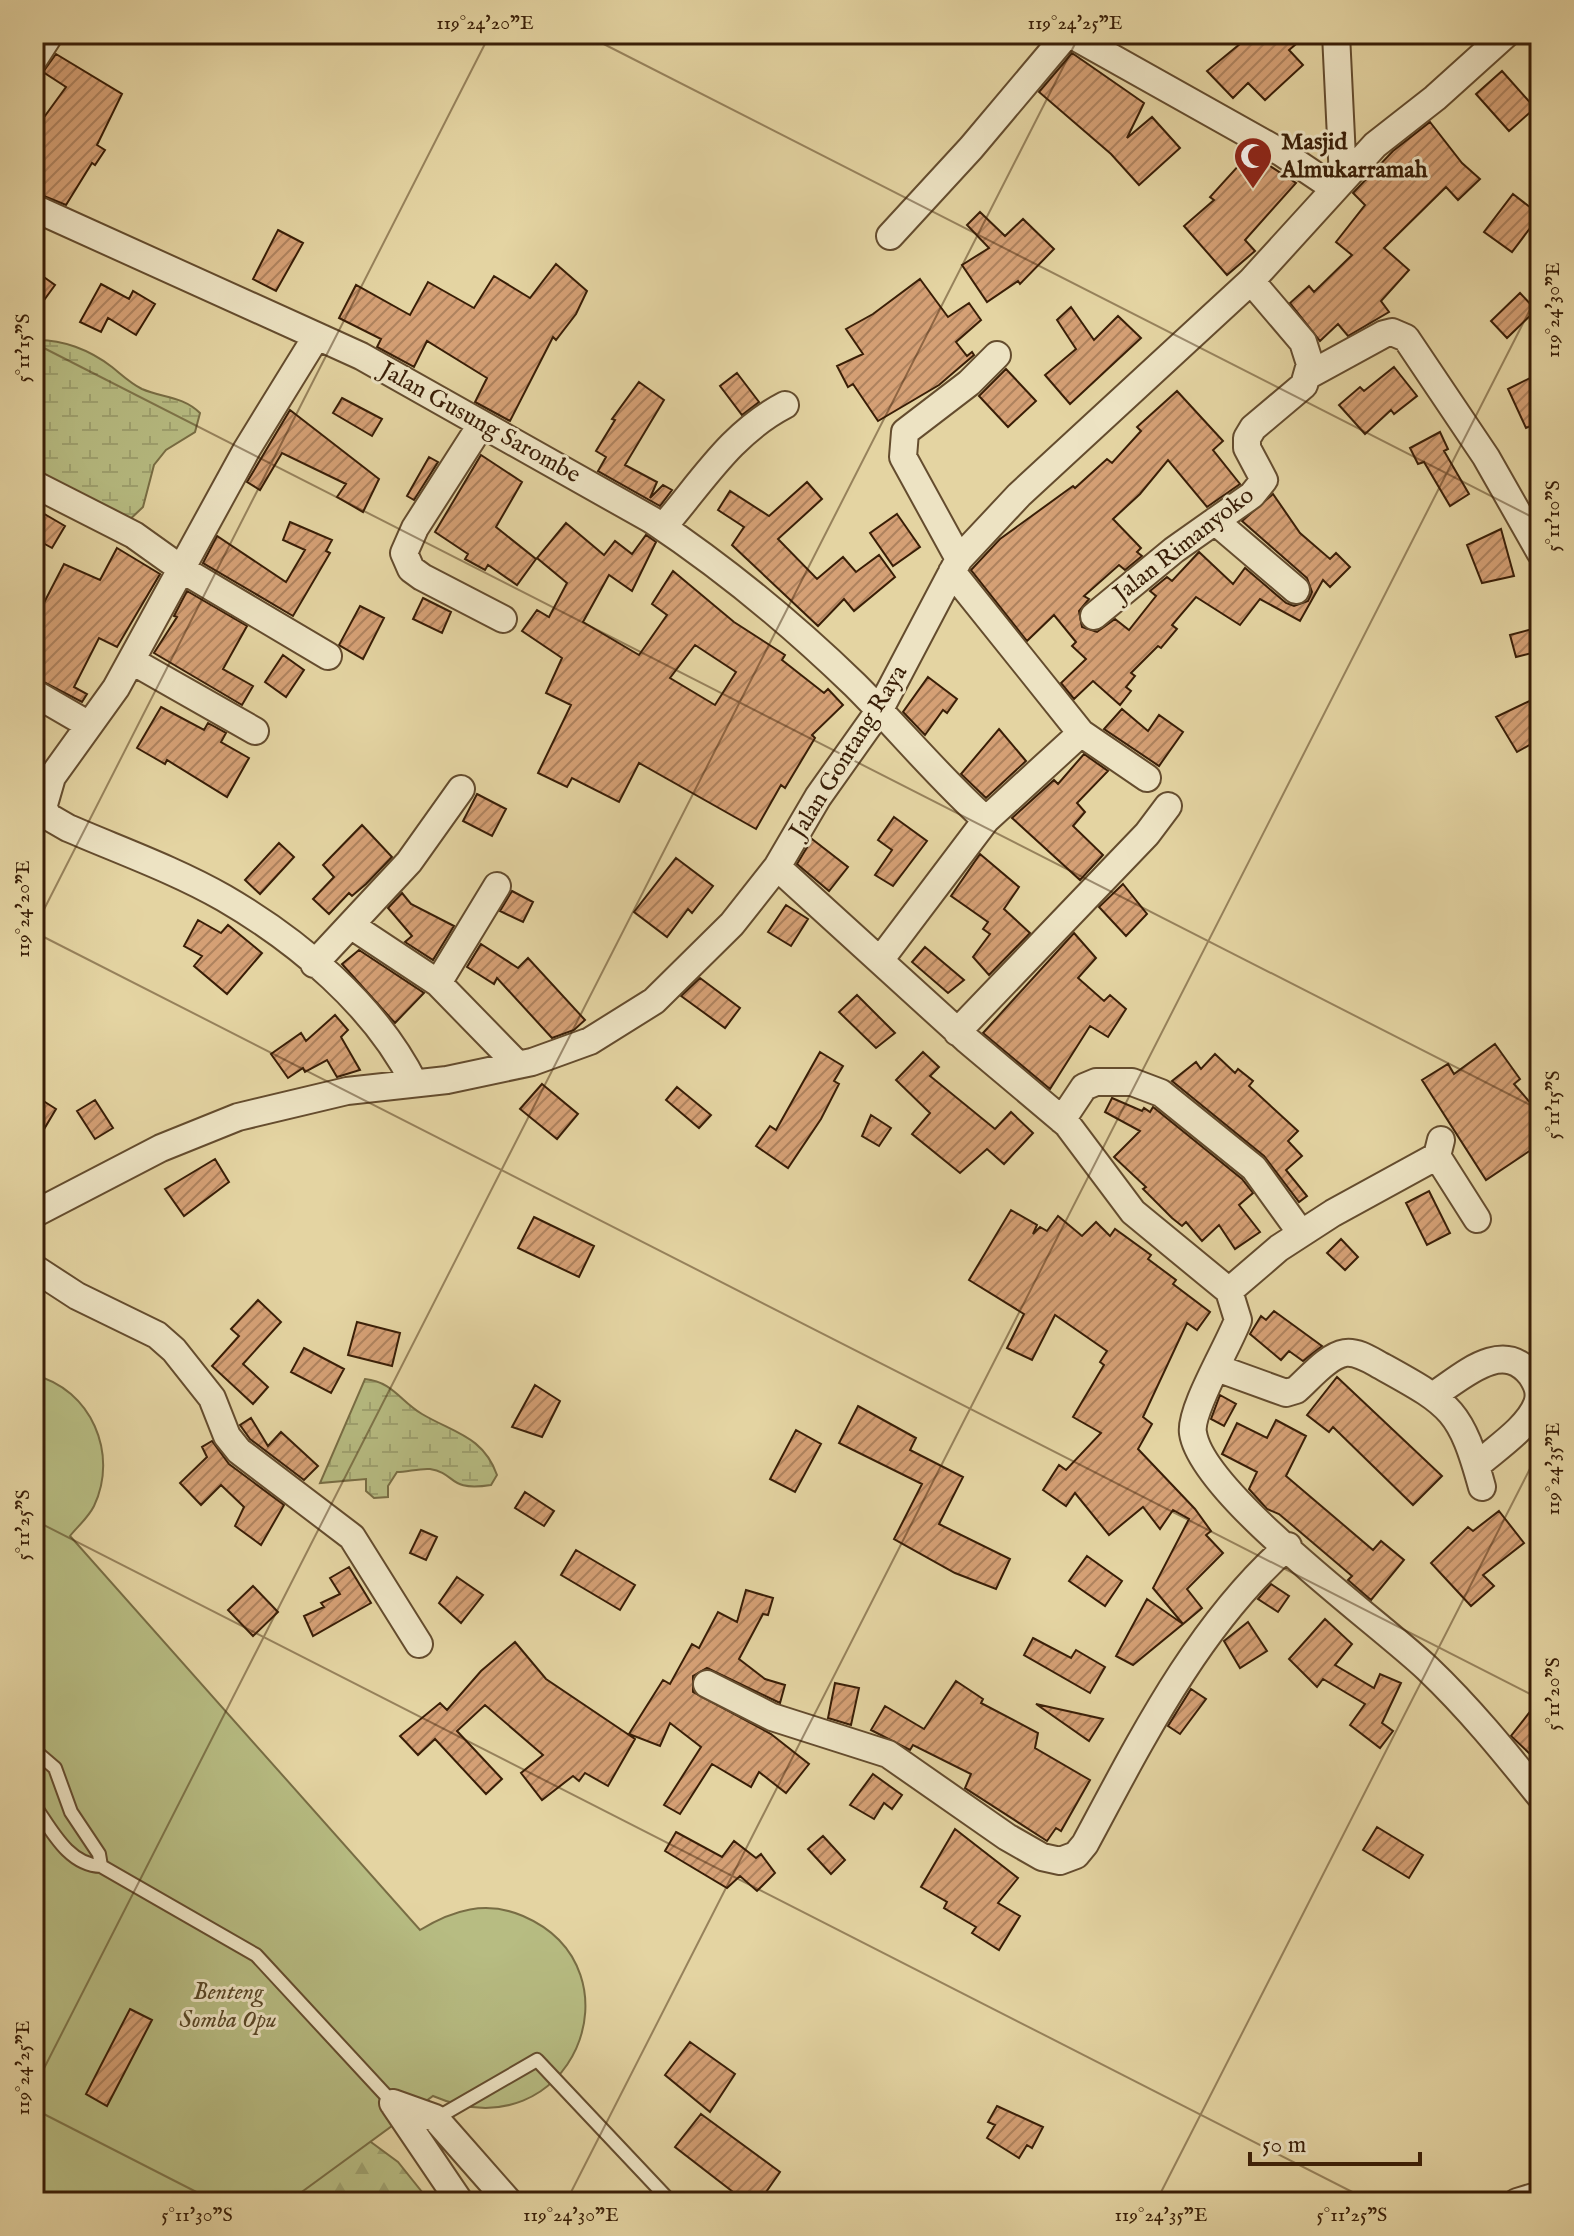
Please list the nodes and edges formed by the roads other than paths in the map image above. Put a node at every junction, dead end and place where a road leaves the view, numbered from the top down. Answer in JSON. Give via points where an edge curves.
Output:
{"nodes":[{"id":1,"x":50,"y":34,"type":"edge"},
{"id":2,"x":1069,"y":34,"type":"edge"},
{"id":3,"x":1336,"y":34,"type":"edge"},
{"id":4,"x":1506,"y":34,"type":"edge"},
{"id":5,"x":34,"y":59,"type":"edge"},
{"id":6,"x":1338,"y":184,"type":"junction"},
{"id":7,"x":34,"y":208,"type":"edge"},
{"id":8,"x":890,"y":236,"type":"dead end"},
{"id":9,"x":1251,"y":281,"type":"junction"},
{"id":10,"x":316,"y":337,"type":"junction"},
{"id":11,"x":997,"y":355,"type":"dead end"},
{"id":12,"x":1309,"y":375,"type":"junction"},
{"id":13,"x":785,"y":405,"type":"dead end"},
{"id":14,"x":481,"y":425,"type":"junction"},
{"id":15,"x":34,"y":484,"type":"edge"},
{"id":16,"x":46,"y":502,"type":"edge"},
{"id":17,"x":1215,"y":521,"type":"junction"},
{"id":18,"x":663,"y":527,"type":"junction"},
{"id":19,"x":1540,"y":552,"type":"edge"},
{"id":20,"x":956,"y":565,"type":"junction"},
{"id":21,"x":183,"y":570,"type":"junction"},
{"id":22,"x":1296,"y":590,"type":"dead end"},
{"id":23,"x":1094,"y":616,"type":"dead end"},
{"id":24,"x":503,"y":619,"type":"dead end"},
{"id":25,"x":328,"y":656,"type":"dead end"},
{"id":26,"x":132,"y":661,"type":"junction"},
{"id":27,"x":34,"y":693,"type":"edge"},
{"id":28,"x":879,"y":711,"type":"junction"},
{"id":29,"x":89,"y":725,"type":"junction"},
{"id":30,"x":255,"y":731,"type":"dead end"},
{"id":31,"x":1081,"y":733,"type":"junction"},
{"id":32,"x":1147,"y":778,"type":"dead end"},
{"id":33,"x":461,"y":789,"type":"dead end"},
{"id":34,"x":1168,"y":806,"type":"dead end"},
{"id":35,"x":39,"y":814,"type":"edge"},
{"id":36,"x":986,"y":820,"type":"junction"},
{"id":37,"x":777,"y":867,"type":"junction"},
{"id":38,"x":497,"y":886,"type":"dead end"},
{"id":39,"x":352,"y":926,"type":"junction"},
{"id":40,"x":881,"y":959,"type":"junction"},
{"id":41,"x":314,"y":964,"type":"junction"},
{"id":42,"x":438,"y":983,"type":"junction"},
{"id":43,"x":957,"y":1032,"type":"junction"},
{"id":44,"x":518,"y":1065,"type":"junction"},
{"id":45,"x":414,"y":1083,"type":"junction"},
{"id":46,"x":1062,"y":1120,"type":"junction"},
{"id":47,"x":34,"y":1214,"type":"edge"},
{"id":48,"x":1477,"y":1219,"type":"dead end"},
{"id":49,"x":1301,"y":1233,"type":"junction"},
{"id":50,"x":34,"y":1268,"type":"edge"},
{"id":51,"x":1229,"y":1291,"type":"junction"},
{"id":52,"x":1217,"y":1368,"type":"junction"},
{"id":53,"x":1434,"y":1395,"type":"junction"},
{"id":54,"x":1288,"y":1546,"type":"junction"},
{"id":55,"x":419,"y":1644,"type":"dead end"},
{"id":56,"x":707,"y":1684,"type":"dead end"},
{"id":57,"x":34,"y":1750,"type":"edge"},
{"id":58,"x":1540,"y":1796,"type":"edge"},
{"id":59,"x":34,"y":1805,"type":"edge"},
{"id":60,"x":101,"y":1866,"type":"junction"},
{"id":61,"x":393,"y":2103,"type":"junction"},
{"id":62,"x":435,"y":2118,"type":"junction"},
{"id":63,"x":412,"y":2133,"type":"junction"},
{"id":64,"x":1540,"y":2195,"type":"edge"},
{"id":65,"x":460,"y":2202,"type":"edge"},
{"id":66,"x":509,"y":2202,"type":"edge"},
{"id":67,"x":671,"y":2202,"type":"edge"},
{"id":68,"x":1517,"y":2202,"type":"edge"}],
"edges":[{"from":1,"to":5,"type":"street"},
{"from":2,"to":6,"type":"street"},
{"from":2,"to":8,"type":"street"},
{"from":3,"to":6,"type":"street"},
{"from":4,"to":6,"type":"street","name":"Jalan Gontang Raya","via":[[1375,145]]},
{"from":6,"to":9,"type":"street","name":"Jalan Gontang Raya"},
{"from":7,"to":10,"type":"street","name":"Jalan Gusung Sarombe"},
{"from":9,"to":12,"type":"street","via":[[1308,351]]},
{"from":9,"to":20,"type":"street","name":"Jalan Gontang Raya","via":[[1019,495]]},
{"from":10,"to":14,"type":"street","name":"Jalan Gusung Sarombe","via":[[361,356]]},
{"from":10,"to":21,"type":"street","via":[[247,449]]},
{"from":11,"to":20,"type":"street","via":[[969,383],[912,424],[902,440],[903,457]]},
{"from":12,"to":17,"type":"street","name":"Jalan Rimanyoko","via":[[1247,438],[1264,480],[1259,488]]},
{"from":12,"to":19,"type":"street","via":[[1384,334],[1406,338],[1486,457]]},
{"from":13,"to":18,"type":"street","via":[[735,438]]},
{"from":14,"to":18,"type":"street","name":"Jalan Gusung Sarombe"},
{"from":14,"to":24,"type":"street","via":[[404,553],[422,577]]},
{"from":15,"to":16,"type":"street"},
{"from":16,"to":21,"type":"street","via":[[134,535]]},
{"from":17,"to":22,"type":"street"},
{"from":17,"to":23,"type":"street","name":"Jalan Rimanyoko"},
{"from":18,"to":28,"type":"street","name":"Jalan Gusung Sarombe","via":[[807,641]]},
{"from":20,"to":28,"type":"street","name":"Jalan Gontang Raya"},
{"from":20,"to":31,"type":"street"},
{"from":21,"to":25,"type":"street"},
{"from":21,"to":26,"type":"street"},
{"from":26,"to":29,"type":"street"},
{"from":26,"to":30,"type":"street"},
{"from":27,"to":29,"type":"street"},
{"from":28,"to":36,"type":"street","name":"Jalan Gusung Sarombe","via":[[926,765]]},
{"from":28,"to":37,"type":"street","name":"Jalan Gontang Raya"},
{"from":29,"to":35,"type":"street","via":[[52,777]]},
{"from":31,"to":32,"type":"street"},
{"from":31,"to":36,"type":"street"},
{"from":33,"to":39,"type":"street","via":[[409,862]]},
{"from":34,"to":43,"type":"street"},
{"from":35,"to":41,"type":"street","via":[[224,898]]},
{"from":36,"to":40,"type":"street"},
{"from":37,"to":40,"type":"street"},
{"from":37,"to":44,"type":"street","name":"Jalan Gontang Raya","via":[[732,924],[654,1001],[590,1041]]},
{"from":38,"to":42,"type":"street"},
{"from":39,"to":41,"type":"street"},
{"from":39,"to":42,"type":"street"},
{"from":40,"to":43,"type":"street"},
{"from":41,"to":45,"type":"street","via":[[371,1019]]},
{"from":42,"to":44,"type":"street"},
{"from":43,"to":46,"type":"street"},
{"from":44,"to":45,"type":"street","name":"Jalan Gontang Raya"},
{"from":45,"to":47,"type":"street","name":"Jalan Gontang Raya","via":[[347,1091],[238,1117],[161,1148]]},
{"from":46,"to":49,"type":"street","via":[[1084,1087],[1096,1082],[1132,1082],[1161,1093],[1254,1168]]},
{"from":46,"to":51,"type":"street","via":[[1133,1212]]},
{"from":48,"to":49,"type":"street","via":[[1439,1148]]},
{"from":49,"to":51,"type":"street"},
{"from":50,"to":55,"type":"street","via":[[77,1296],[157,1335],[174,1350],[212,1398],[239,1451],[352,1537]]},
{"from":51,"to":52,"type":"street","via":[[1238,1320]]},
{"from":52,"to":53,"type":"street","via":[[1286,1393],[1331,1359],[1358,1354]]},
{"from":52,"to":54,"type":"street","via":[[1193,1424],[1199,1452],[1230,1495]]},
{"from":53,"to":53,"type":"street","via":[[1459,1422],[1479,1476],[1530,1415],[1539,1394],[1537,1384],[1515,1361],[1502,1358],[1486,1362]]},
{"from":54,"to":56,"type":"street","via":[[1234,1600],[1156,1718],[1085,1844],[1076,1855],[1060,1861],[1007,1837],[888,1754],[772,1717]]},
{"from":54,"to":58,"type":"street","via":[[1466,1705]]},
{"from":57,"to":60,"type":"lane","via":[[55,1768],[71,1812],[99,1854]]},
{"from":59,"to":60,"type":"lane","via":[[75,1859]]},
{"from":60,"to":61,"type":"lane","via":[[256,1955]]},
{"from":61,"to":62,"type":"street"},
{"from":61,"to":63,"type":"street"},
{"from":62,"to":63,"type":"lane"},
{"from":62,"to":66,"type":"street"},
{"from":62,"to":67,"type":"lane","via":[[537,2060]]},
{"from":63,"to":65,"type":"street"},
{"from":64,"to":68,"type":"street"}]}
